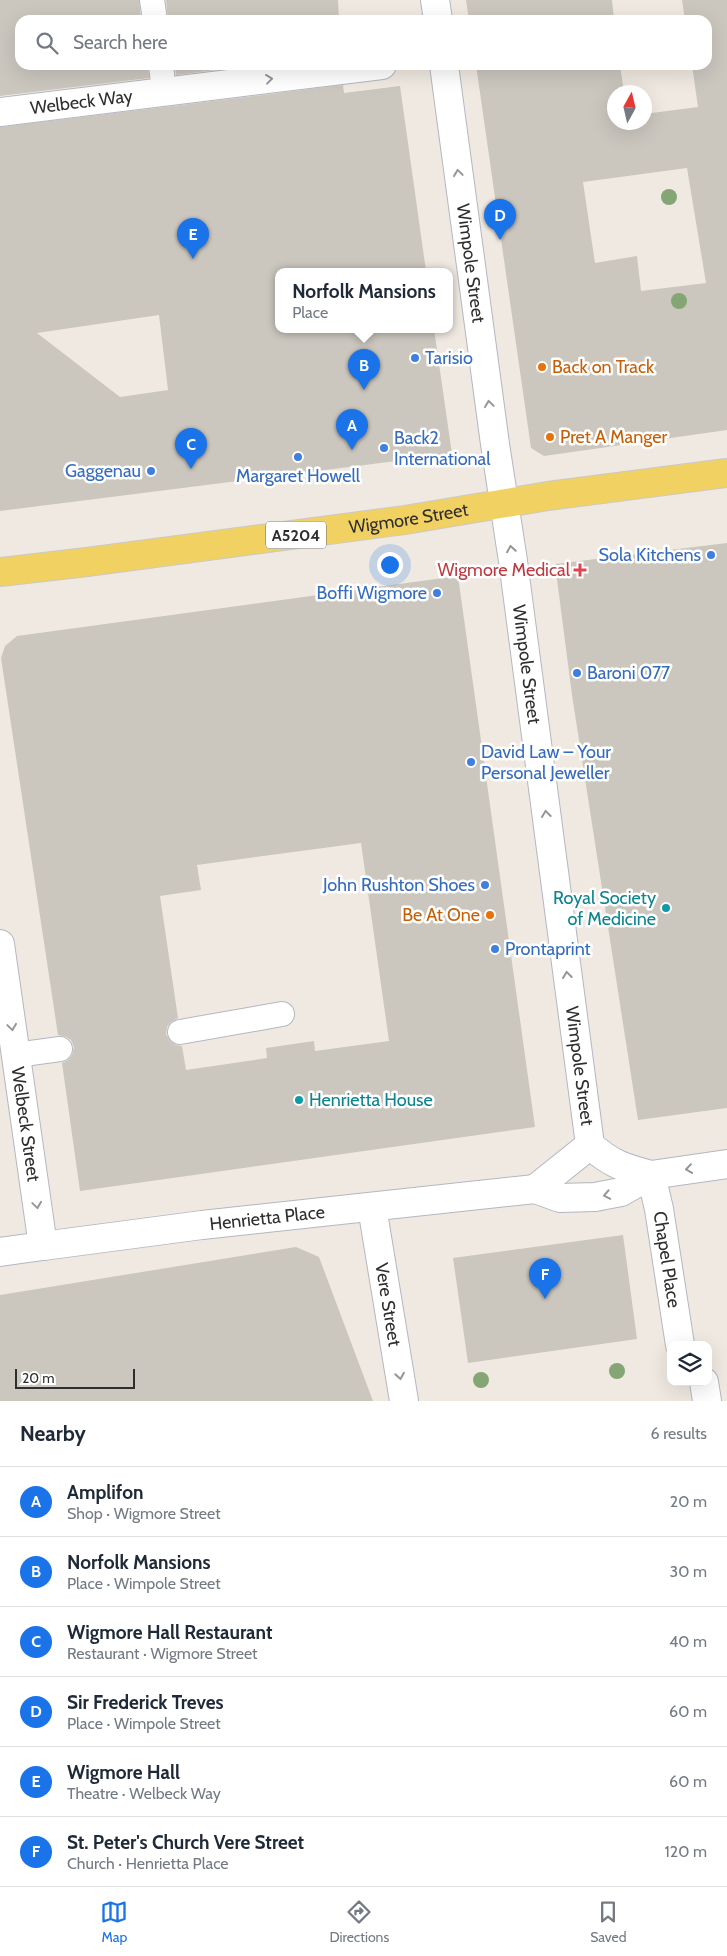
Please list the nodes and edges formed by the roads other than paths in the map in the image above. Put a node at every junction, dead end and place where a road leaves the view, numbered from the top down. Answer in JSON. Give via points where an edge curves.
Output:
{"nodes":[{"id":1,"x":152,"y":0,"type":"edge"},
{"id":2,"x":435,"y":0,"type":"edge"},
{"id":3,"x":154,"y":15,"type":"edge"},
{"id":4,"x":437,"y":15,"type":"edge"},
{"id":5,"x":162,"y":70,"type":"edge"},
{"id":6,"x":342,"y":70,"type":"edge"},
{"id":7,"x":445,"y":70,"type":"edge"},
{"id":8,"x":164,"y":92,"type":"junction"},
{"id":9,"x":0,"y":112,"type":"edge"},
{"id":10,"x":727,"y":473,"type":"edge"},
{"id":11,"x":504,"y":504,"type":"junction"},
{"id":12,"x":0,"y":572,"type":"edge"},
{"id":13,"x":0,"y":944,"type":"edge"},
{"id":14,"x":282,"y":1014,"type":"dead end"},
{"id":15,"x":180,"y":1032,"type":"dead end"},
{"id":16,"x":60,"y":1049,"type":"dead end"},
{"id":17,"x":16,"y":1055,"type":"junction"},
{"id":18,"x":590,"y":1145,"type":"junction"},
{"id":19,"x":727,"y":1164,"type":"edge"},
{"id":20,"x":651,"y":1175,"type":"junction"},
{"id":21,"x":535,"y":1189,"type":"junction"},
{"id":22,"x":372,"y":1207,"type":"junction"},
{"id":23,"x":43,"y":1246,"type":"junction"},
{"id":24,"x":0,"y":1252,"type":"edge"},
{"id":25,"x":679,"y":1341,"type":"edge"},
{"id":26,"x":705,"y":1386,"type":"edge"},
{"id":27,"x":404,"y":1401,"type":"edge"},
{"id":28,"x":707,"y":1401,"type":"edge"}],
"edges":[{"from":1,"to":3,"type":"lane"},
{"from":2,"to":4,"type":"street"},
{"from":5,"to":8,"type":"lane"},
{"from":8,"to":6,"type":"street","name":"Welbeck Way","one_way":true},
{"from":11,"to":7,"type":"street","name":"Wimpole Street","one_way":true},
{"from":8,"to":9,"type":"street","name":"Welbeck Way"},
{"from":10,"to":11,"type":"main road","name":"Wigmore Street","number":"A5204"},
{"from":11,"to":12,"type":"main road","name":"Wigmore Street","number":"A5204","via":[[405,520]]},
{"from":18,"to":11,"type":"street","name":"Wimpole Street","one_way":true},
{"from":13,"to":17,"type":"street","name":"Welbeck Street","one_way":true},
{"from":14,"to":15,"type":"lane"},
{"from":16,"to":17,"type":"lane"},
{"from":17,"to":23,"type":"street","name":"Welbeck Street","one_way":true},
{"from":18,"to":20,"type":"street","name":"Henrietta Place","via":[[604,1158]]},
{"from":18,"to":21,"type":"street"},
{"from":19,"to":20,"type":"street","name":"Henrietta Place","one_way":true},
{"from":20,"to":21,"type":"street","name":"Henrietta Place","one_way":true,"via":[[621,1192],[595,1198],[560,1198]]},
{"from":20,"to":25,"type":"street","name":"Chapel Place"},
{"from":21,"to":22,"type":"street","name":"Henrietta Place"},
{"from":22,"to":23,"type":"street","name":"Henrietta Place"},
{"from":22,"to":27,"type":"street","name":"Vere Street","one_way":true},
{"from":23,"to":24,"type":"street","name":"Henrietta Place"},
{"from":26,"to":28,"type":"street"}]}
